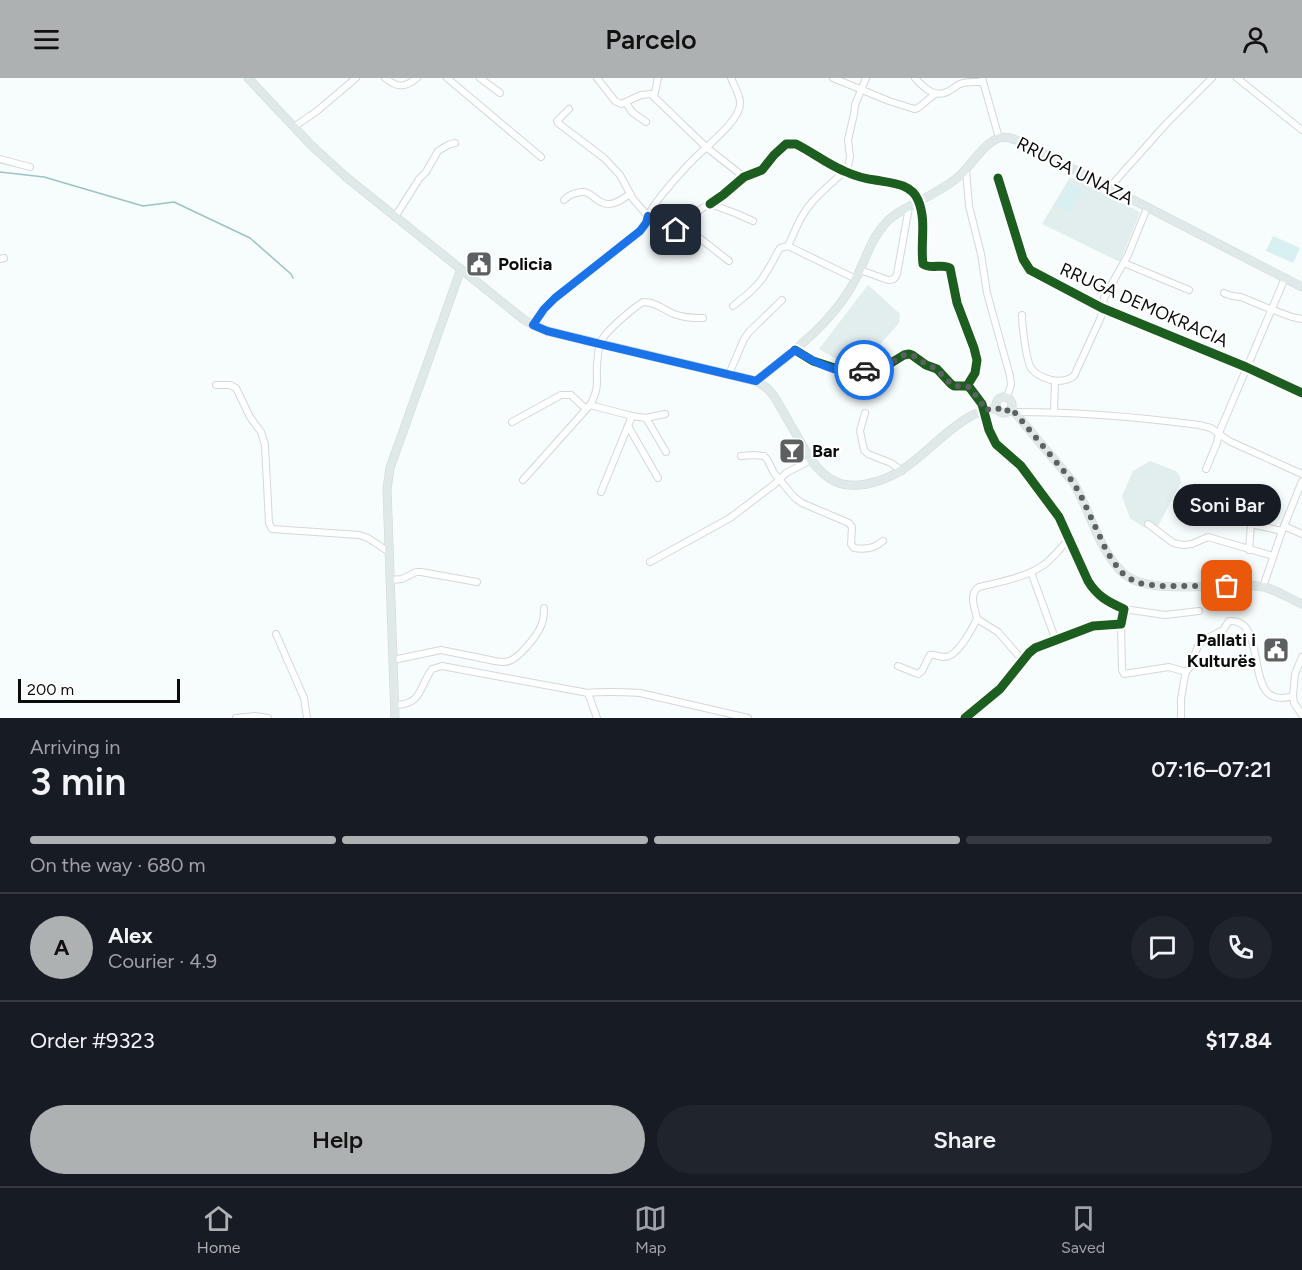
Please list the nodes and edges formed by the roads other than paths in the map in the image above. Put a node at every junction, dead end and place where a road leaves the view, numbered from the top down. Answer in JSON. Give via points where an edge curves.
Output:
{"nodes":[{"id":1,"x":248,"y":78,"type":"edge"},
{"id":2,"x":356,"y":78,"type":"edge"},
{"id":3,"x":385,"y":78,"type":"edge"},
{"id":4,"x":417,"y":78,"type":"edge"},
{"id":5,"x":449,"y":78,"type":"edge"},
{"id":6,"x":480,"y":78,"type":"edge"},
{"id":7,"x":597,"y":78,"type":"edge"},
{"id":8,"x":658,"y":78,"type":"edge"},
{"id":9,"x":731,"y":78,"type":"edge"},
{"id":10,"x":833,"y":78,"type":"edge"},
{"id":11,"x":866,"y":78,"type":"edge"},
{"id":12,"x":915,"y":78,"type":"edge"},
{"id":13,"x":1212,"y":78,"type":"edge"},
{"id":14,"x":1237,"y":78,"type":"edge"},
{"id":15,"x":983,"y":80,"type":"edge"},
{"id":16,"x":860,"y":89,"type":"junction"},
{"id":17,"x":500,"y":93,"type":"dead end"},
{"id":18,"x":936,"y":94,"type":"junction"},
{"id":19,"x":654,"y":97,"type":"junction"},
{"id":20,"x":626,"y":103,"type":"junction"},
{"id":21,"x":569,"y":108,"type":"dead end"},
{"id":22,"x":646,"y":122,"type":"dead end"},
{"id":23,"x":294,"y":127,"type":"junction"},
{"id":24,"x":1302,"y":130,"type":"edge"},
{"id":25,"x":999,"y":138,"type":"junction"},
{"id":26,"x":455,"y":143,"type":"dead end"},
{"id":27,"x":706,"y":147,"type":"junction"},
{"id":28,"x":540,"y":157,"type":"dead end"},
{"id":29,"x":0,"y":159,"type":"edge"},
{"id":30,"x":30,"y":166,"type":"dead end"},
{"id":31,"x":966,"y":170,"type":"junction"},
{"id":32,"x":844,"y":171,"type":"junction"},
{"id":33,"x":744,"y":177,"type":"junction"},
{"id":34,"x":998,"y":178,"type":"dead end"},
{"id":35,"x":1109,"y":188,"type":"junction"},
{"id":36,"x":630,"y":194,"type":"junction"},
{"id":37,"x":564,"y":200,"type":"dead end"},
{"id":38,"x":919,"y":202,"type":"junction"},
{"id":39,"x":710,"y":204,"type":"junction"},
{"id":40,"x":909,"y":207,"type":"junction"},
{"id":41,"x":1147,"y":208,"type":"junction"},
{"id":42,"x":648,"y":216,"type":"junction"},
{"id":43,"x":395,"y":217,"type":"junction"},
{"id":44,"x":753,"y":221,"type":"dead end"},
{"id":45,"x":683,"y":225,"type":"junction"},
{"id":46,"x":788,"y":246,"type":"junction"},
{"id":47,"x":729,"y":261,"type":"dead end"},
{"id":48,"x":1124,"y":263,"type":"junction"},
{"id":49,"x":461,"y":269,"type":"junction"},
{"id":50,"x":860,"y":270,"type":"junction"},
{"id":51,"x":1285,"y":278,"type":"junction"},
{"id":52,"x":856,"y":279,"type":"junction"},
{"id":53,"x":1302,"y":287,"type":"edge"},
{"id":54,"x":1189,"y":290,"type":"dead end"},
{"id":55,"x":1224,"y":293,"type":"dead end"},
{"id":56,"x":782,"y":300,"type":"dead end"},
{"id":57,"x":733,"y":306,"type":"dead end"},
{"id":58,"x":1102,"y":308,"type":"junction"},
{"id":59,"x":1271,"y":309,"type":"junction"},
{"id":60,"x":1022,"y":315,"type":"dead end"},
{"id":61,"x":703,"y":318,"type":"dead end"},
{"id":62,"x":1302,"y":319,"type":"edge"},
{"id":63,"x":533,"y":325,"type":"junction"},
{"id":64,"x":600,"y":344,"type":"junction"},
{"id":65,"x":795,"y":350,"type":"junction"},
{"id":66,"x":1246,"y":367,"type":"junction"},
{"id":67,"x":729,"y":374,"type":"junction"},
{"id":68,"x":756,"y":381,"type":"junction"},
{"id":69,"x":1055,"y":381,"type":"junction"},
{"id":70,"x":216,"y":385,"type":"dead end"},
{"id":71,"x":967,"y":386,"type":"junction"},
{"id":72,"x":1302,"y":393,"type":"edge"},
{"id":73,"x":1007,"y":397,"type":"junction"},
{"id":74,"x":588,"y":407,"type":"junction"},
{"id":75,"x":998,"y":408,"type":"junction"},
{"id":76,"x":984,"y":410,"type":"junction"},
{"id":77,"x":1013,"y":410,"type":"junction"},
{"id":78,"x":1054,"y":412,"type":"junction"},
{"id":79,"x":865,"y":413,"type":"dead end"},
{"id":80,"x":665,"y":414,"type":"dead end"},
{"id":81,"x":632,"y":416,"type":"junction"},
{"id":82,"x":646,"y":418,"type":"junction"},
{"id":83,"x":512,"y":422,"type":"dead end"},
{"id":84,"x":628,"y":426,"type":"junction"},
{"id":85,"x":1219,"y":433,"type":"junction"},
{"id":86,"x":666,"y":452,"type":"dead end"},
{"id":87,"x":741,"y":456,"type":"dead end"},
{"id":88,"x":811,"y":460,"type":"junction"},
{"id":89,"x":1206,"y":469,"type":"dead end"},
{"id":90,"x":902,"y":471,"type":"junction"},
{"id":91,"x":1302,"y":474,"type":"edge"},
{"id":92,"x":658,"y":478,"type":"dead end"},
{"id":93,"x":523,"y":480,"type":"dead end"},
{"id":94,"x":779,"y":480,"type":"junction"},
{"id":95,"x":1302,"y":481,"type":"edge"},
{"id":96,"x":601,"y":492,"type":"dead end"},
{"id":97,"x":1148,"y":524,"type":"dead end"},
{"id":98,"x":1283,"y":529,"type":"junction"},
{"id":99,"x":1302,"y":534,"type":"edge"},
{"id":100,"x":1069,"y":539,"type":"junction"},
{"id":101,"x":884,"y":541,"type":"dead end"},
{"id":102,"x":1249,"y":549,"type":"junction"},
{"id":103,"x":389,"y":552,"type":"junction"},
{"id":104,"x":1273,"y":556,"type":"junction"},
{"id":105,"x":650,"y":562,"type":"dead end"},
{"id":106,"x":1031,"y":572,"type":"junction"},
{"id":107,"x":390,"y":580,"type":"junction"},
{"id":108,"x":477,"y":582,"type":"dead end"},
{"id":109,"x":1263,"y":587,"type":"junction"},
{"id":110,"x":1302,"y":604,"type":"edge"},
{"id":111,"x":544,"y":608,"type":"dead end"},
{"id":112,"x":1124,"y":609,"type":"junction"},
{"id":113,"x":1199,"y":611,"type":"dead end"},
{"id":114,"x":977,"y":620,"type":"junction"},
{"id":115,"x":1121,"y":624,"type":"junction"},
{"id":116,"x":276,"y":634,"type":"dead end"},
{"id":117,"x":1056,"y":641,"type":"junction"},
{"id":118,"x":1302,"y":657,"type":"edge"},
{"id":119,"x":1025,"y":658,"type":"junction"},
{"id":120,"x":393,"y":660,"type":"junction"},
{"id":121,"x":898,"y":666,"type":"dead end"},
{"id":122,"x":1186,"y":672,"type":"junction"},
{"id":123,"x":588,"y":693,"type":"junction"},
{"id":124,"x":1293,"y":696,"type":"junction"},
{"id":125,"x":395,"y":705,"type":"junction"},
{"id":126,"x":1302,"y":715,"type":"edge"},
{"id":127,"x":236,"y":718,"type":"edge"},
{"id":128,"x":268,"y":718,"type":"edge"},
{"id":129,"x":307,"y":718,"type":"edge"},
{"id":130,"x":395,"y":718,"type":"edge"},
{"id":131,"x":597,"y":718,"type":"edge"},
{"id":132,"x":748,"y":718,"type":"edge"},
{"id":133,"x":965,"y":718,"type":"edge"},
{"id":134,"x":1181,"y":718,"type":"edge"}],
"edges":[{"from":1,"to":23,"type":"main road"},
{"from":2,"to":23,"type":"street"},
{"from":3,"to":4,"type":"street","via":[[400,86]]},
{"from":5,"to":28,"type":"street"},
{"from":6,"to":17,"type":"street"},
{"from":7,"to":20,"type":"street","via":[[615,101]]},
{"from":8,"to":19,"type":"street"},
{"from":9,"to":27,"type":"street","via":[[741,103],[739,111]]},
{"from":10,"to":16,"type":"street"},
{"from":11,"to":16,"type":"street"},
{"from":12,"to":18,"type":"street"},
{"from":13,"to":35,"type":"street"},
{"from":14,"to":24,"type":"street"},
{"from":15,"to":18,"type":"street"},
{"from":15,"to":25,"type":"street"},
{"from":16,"to":18,"type":"street","via":[[914,109]]},
{"from":16,"to":32,"type":"street","via":[[848,140],[850,162]]},
{"from":19,"to":20,"type":"street","via":[[645,94]]},
{"from":19,"to":27,"type":"street"},
{"from":20,"to":22,"type":"street"},
{"from":21,"to":36,"type":"street","via":[[558,123],[604,158],[620,175]]},
{"from":23,"to":43,"type":"main road"},
{"from":25,"to":31,"type":"main road","name":"RRUGA UNAZA"},
{"from":25,"to":35,"type":"main road","name":"RRUGA UNAZA","via":[[1021,142]]},
{"from":26,"to":43,"type":"street","via":[[434,155]]},
{"from":27,"to":33,"type":"street"},
{"from":27,"to":42,"type":"street"},
{"from":29,"to":30,"type":"street"},
{"from":31,"to":38,"type":"main road","name":"RRUGA UNAZA"},
{"from":31,"to":73,"type":"street","via":[[969,206],[987,293],[1010,376]]},
{"from":32,"to":33,"type":"street","via":[[792,143],[780,149],[762,170]]},
{"from":32,"to":38,"type":"street","via":[[901,185],[913,192]]},
{"from":32,"to":46,"type":"street","via":[[808,208]]},
{"from":33,"to":39,"type":"street"},
{"from":34,"to":58,"type":"street","name":"RRUGA DEMOKRACIA","via":[[1030,270]]},
{"from":35,"to":41,"type":"main road","name":"RRUGA UNAZA"},
{"from":36,"to":37,"type":"street","via":[[608,204],[588,192]]},
{"from":36,"to":42,"type":"street"},
{"from":38,"to":40,"type":"main road","name":"RRUGA UNAZA"},
{"from":38,"to":71,"type":"street","via":[[923,264],[950,268],[958,309],[975,353],[976,368]]},
{"from":39,"to":44,"type":"street"},
{"from":39,"to":45,"type":"street"},
{"from":40,"to":50,"type":"main road","name":"RRUGA UNAZA","via":[[885,224]]},
{"from":40,"to":50,"type":"street","via":[[896,278],[888,280]]},
{"from":41,"to":48,"type":"street"},
{"from":41,"to":51,"type":"main road","name":"RRUGA UNAZA"},
{"from":42,"to":45,"type":"street","via":[[669,232]]},
{"from":42,"to":63,"type":"street","via":[[640,231],[555,298]]},
{"from":43,"to":49,"type":"main road"},
{"from":45,"to":47,"type":"street"},
{"from":46,"to":52,"type":"street"},
{"from":46,"to":57,"type":"street","via":[[780,248],[764,276]]},
{"from":48,"to":54,"type":"street"},
{"from":48,"to":58,"type":"street"},
{"from":49,"to":63,"type":"main road"},
{"from":49,"to":103,"type":"main road","via":[[390,468]]},
{"from":50,"to":52,"type":"main road","name":"RRUGA UNAZA"},
{"from":51,"to":53,"type":"main road","name":"RRUGA UNAZA"},
{"from":51,"to":59,"type":"street"},
{"from":52,"to":65,"type":"main road","name":"RRUGA UNAZA","via":[[825,322]]},
{"from":55,"to":59,"type":"street"},
{"from":56,"to":67,"type":"street","via":[[749,332]]},
{"from":58,"to":66,"type":"street","name":"RRUGA DEMOKRACIA"},
{"from":58,"to":69,"type":"street","via":[[1074,376]]},
{"from":59,"to":62,"type":"street"},
{"from":59,"to":66,"type":"street"},
{"from":60,"to":69,"type":"street","via":[[1031,367]]},
{"from":61,"to":64,"type":"street","via":[[687,318],[643,302],[606,333]]},
{"from":63,"to":64,"type":"main road"},
{"from":64,"to":67,"type":"main road"},
{"from":64,"to":74,"type":"street","via":[[598,386]]},
{"from":65,"to":68,"type":"main road","name":"RRUGA UNAZA"},
{"from":65,"to":71,"type":"street","via":[[813,361],[850,373],[886,366],[909,354],[936,369],[954,386]]},
{"from":66,"to":72,"type":"street","name":"RRUGA DEMOKRACIA"},
{"from":66,"to":85,"type":"street"},
{"from":67,"to":68,"type":"main road"},
{"from":68,"to":88,"type":"main road","via":[[774,396]]},
{"from":69,"to":78,"type":"street"},
{"from":70,"to":103,"type":"street","via":[[236,388],[264,437],[272,529],[359,535]]},
{"from":71,"to":76,"type":"street"},
{"from":73,"to":75,"type":"main road","via":[[999,399]]},
{"from":73,"to":77,"type":"main road"},
{"from":74,"to":81,"type":"street"},
{"from":74,"to":83,"type":"street","via":[[571,395],[561,395]]},
{"from":74,"to":93,"type":"street"},
{"from":75,"to":76,"type":"main road"},
{"from":75,"to":77,"type":"main road","via":[[1004,412]]},
{"from":76,"to":90,"type":"main road","via":[[965,419]]},
{"from":76,"to":100,"type":"street","via":[[996,444],[1021,466],[1059,517]]},
{"from":77,"to":78,"type":"street"},
{"from":77,"to":109,"type":"main road","via":[[1073,482],[1107,552],[1127,577],[1160,586]]},
{"from":78,"to":85,"type":"street","via":[[1161,420],[1199,425]]},
{"from":79,"to":90,"type":"street","via":[[860,431],[864,450]]},
{"from":80,"to":82,"type":"street"},
{"from":81,"to":82,"type":"street"},
{"from":81,"to":84,"type":"street"},
{"from":82,"to":86,"type":"street"},
{"from":84,"to":92,"type":"street"},
{"from":84,"to":96,"type":"street"},
{"from":85,"to":89,"type":"street"},
{"from":85,"to":91,"type":"street"},
{"from":87,"to":94,"type":"street","via":[[764,456]]},
{"from":88,"to":90,"type":"main road","via":[[841,485],[859,486]]},
{"from":88,"to":94,"type":"street","via":[[786,472]]},
{"from":94,"to":101,"type":"street","via":[[802,503],[851,525],[854,548],[866,549]]},
{"from":94,"to":105,"type":"street","via":[[730,518]]},
{"from":95,"to":98,"type":"street"},
{"from":97,"to":102,"type":"street","via":[[1177,544],[1191,544],[1208,537]]},
{"from":98,"to":99,"type":"street"},
{"from":98,"to":102,"type":"street","via":[[1251,524]]},
{"from":98,"to":104,"type":"street"},
{"from":100,"to":106,"type":"street","via":[[1048,562]]},
{"from":100,"to":112,"type":"street","via":[[1094,590]]},
{"from":102,"to":104,"type":"street"},
{"from":103,"to":107,"type":"main road"},
{"from":104,"to":109,"type":"street"},
{"from":106,"to":114,"type":"street","via":[[975,589],[972,599]]},
{"from":106,"to":117,"type":"street"},
{"from":107,"to":108,"type":"street","via":[[421,572]]},
{"from":107,"to":120,"type":"main road"},
{"from":109,"to":110,"type":"main road"},
{"from":111,"to":120,"type":"street","via":[[538,633],[511,661],[503,663],[441,650]]},
{"from":112,"to":113,"type":"street","via":[[1165,615]]},
{"from":112,"to":115,"type":"street"},
{"from":114,"to":119,"type":"street","via":[[998,632]]},
{"from":114,"to":121,"type":"street","via":[[952,654],[930,655],[920,673]]},
{"from":115,"to":117,"type":"street","via":[[1093,626]]},
{"from":115,"to":122,"type":"street","via":[[1124,674],[1169,667]]},
{"from":116,"to":129,"type":"street","via":[[304,698]]},
{"from":117,"to":119,"type":"street","via":[[1035,648]]},
{"from":118,"to":124,"type":"street"},
{"from":119,"to":133,"type":"street","via":[[1000,689]]},
{"from":120,"to":125,"type":"main road"},
{"from":122,"to":124,"type":"street","via":[[1202,641],[1223,630],[1229,621],[1238,621],[1249,632],[1263,687],[1273,697]]},
{"from":122,"to":134,"type":"street"},
{"from":123,"to":125,"type":"street","via":[[441,666],[432,669],[413,701]]},
{"from":123,"to":131,"type":"street"},
{"from":123,"to":132,"type":"street","via":[[640,693]]},
{"from":124,"to":126,"type":"street"},
{"from":125,"to":130,"type":"main road"},
{"from":127,"to":128,"type":"street"}]}
